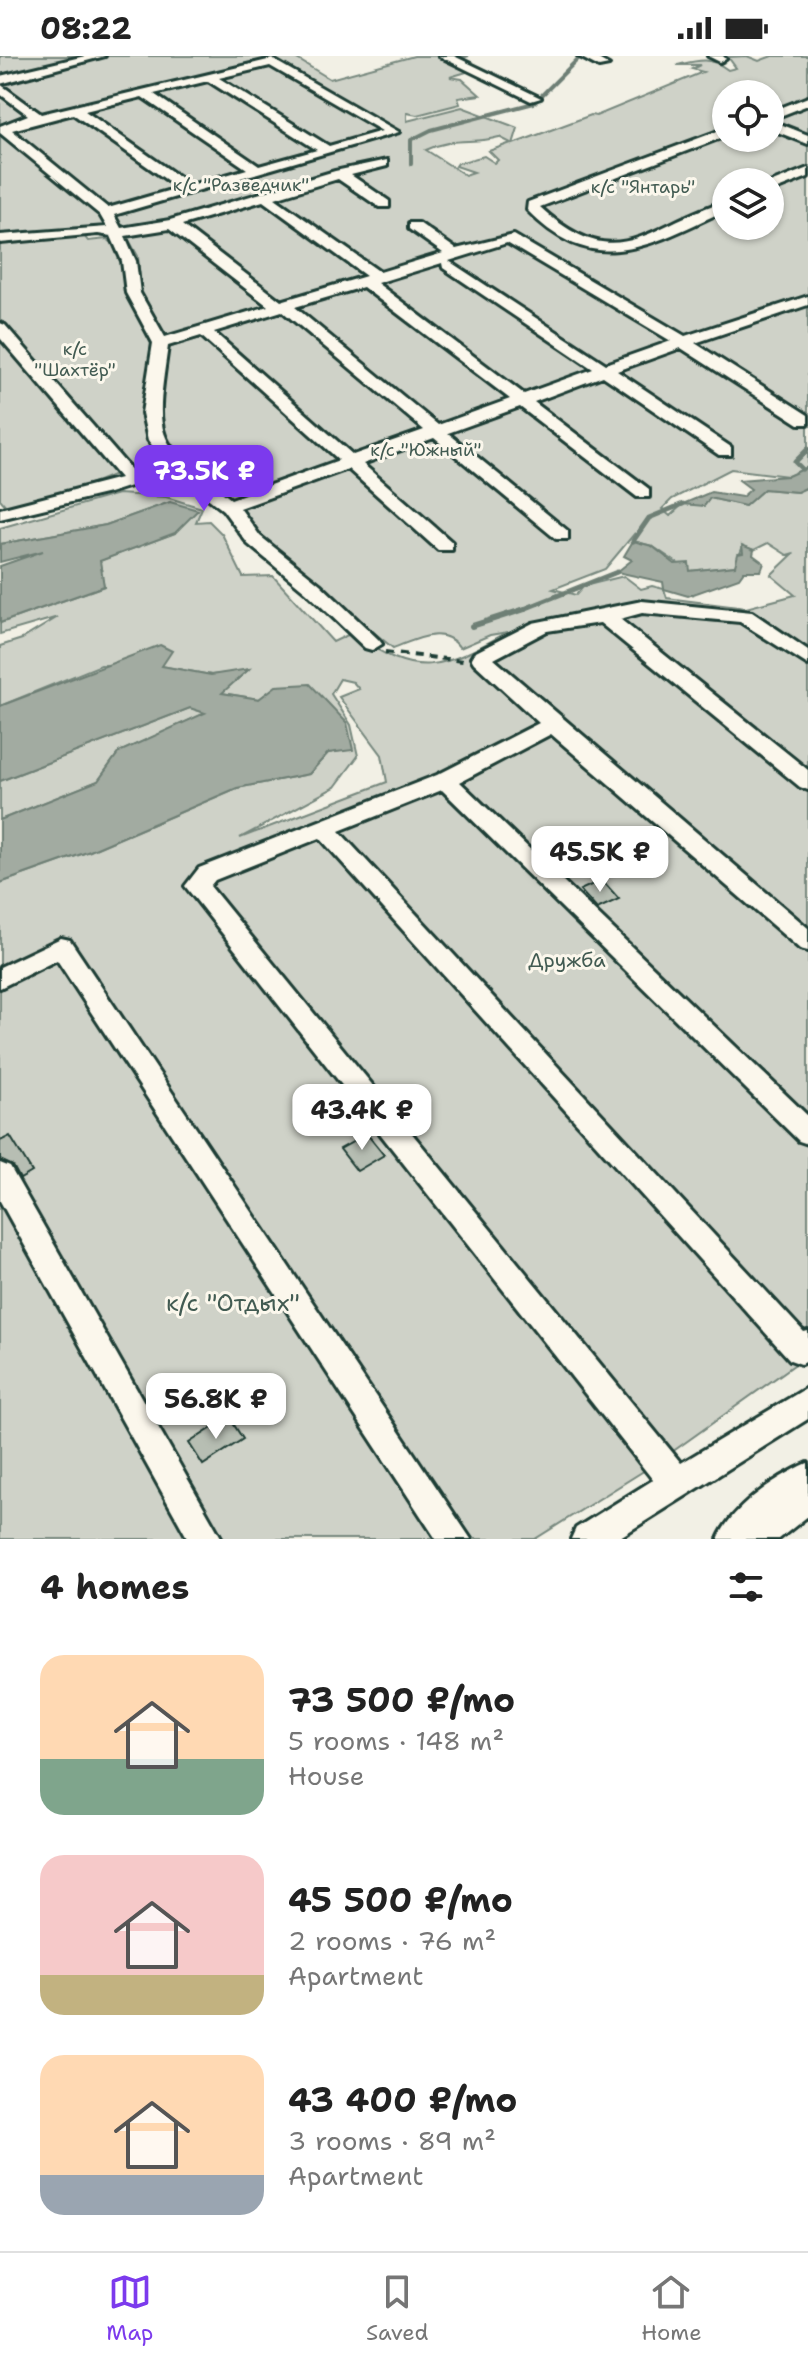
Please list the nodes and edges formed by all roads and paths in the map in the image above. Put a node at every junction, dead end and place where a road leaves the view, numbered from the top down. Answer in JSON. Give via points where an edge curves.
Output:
{"nodes":[{"id":1,"x":99,"y":56,"type":"edge"},
{"id":2,"x":445,"y":56,"type":"edge"},
{"id":3,"x":584,"y":56,"type":"edge"},
{"id":4,"x":603,"y":65,"type":"dead end"},
{"id":5,"x":209,"y":77,"type":"junction"},
{"id":6,"x":0,"y":80,"type":"edge"},
{"id":7,"x":0,"y":88,"type":"edge"},
{"id":8,"x":144,"y":93,"type":"junction"},
{"id":9,"x":535,"y":98,"type":"dead end"},
{"id":10,"x":808,"y":101,"type":"edge"},
{"id":11,"x":75,"y":110,"type":"junction"},
{"id":12,"x":784,"y":110,"type":"edge"},
{"id":13,"x":33,"y":120,"type":"junction"},
{"id":14,"x":784,"y":130,"type":"edge"},
{"id":15,"x":712,"y":137,"type":"edge"},
{"id":16,"x":808,"y":140,"type":"edge"},
{"id":17,"x":328,"y":151,"type":"junction"},
{"id":18,"x":382,"y":163,"type":"dead end"},
{"id":19,"x":258,"y":171,"type":"junction"},
{"id":20,"x":808,"y":172,"type":"edge"},
{"id":21,"x":340,"y":174,"type":"junction"},
{"id":22,"x":784,"y":182,"type":"edge"},
{"id":23,"x":189,"y":190,"type":"junction"},
{"id":24,"x":267,"y":198,"type":"junction"},
{"id":25,"x":384,"y":204,"type":"dead end"},
{"id":26,"x":712,"y":211,"type":"edge"},
{"id":27,"x":106,"y":213,"type":"junction"},
{"id":28,"x":172,"y":224,"type":"junction"},
{"id":29,"x":414,"y":226,"type":"dead end"},
{"id":30,"x":117,"y":233,"type":"junction"},
{"id":31,"x":0,"y":239,"type":"edge"},
{"id":32,"x":451,"y":259,"type":"junction"},
{"id":33,"x":370,"y":278,"type":"junction"},
{"id":34,"x":808,"y":300,"type":"edge"},
{"id":35,"x":280,"y":306,"type":"junction"},
{"id":36,"x":0,"y":328,"type":"edge"},
{"id":37,"x":203,"y":330,"type":"junction"},
{"id":38,"x":683,"y":342,"type":"junction"},
{"id":39,"x":161,"y":343,"type":"junction"},
{"id":40,"x":605,"y":370,"type":"junction"},
{"id":41,"x":520,"y":401,"type":"junction"},
{"id":42,"x":805,"y":420,"type":"dead end"},
{"id":43,"x":438,"y":431,"type":"junction"},
{"id":44,"x":725,"y":451,"type":"dead end"},
{"id":45,"x":350,"y":462,"type":"junction"},
{"id":46,"x":176,"y":465,"type":"junction"},
{"id":47,"x":131,"y":480,"type":"junction"},
{"id":48,"x":643,"y":493,"type":"dead end"},
{"id":49,"x":229,"y":506,"type":"junction"},
{"id":50,"x":0,"y":514,"type":"edge"},
{"id":51,"x":562,"y":535,"type":"dead end"},
{"id":52,"x":445,"y":546,"type":"dead end"},
{"id":53,"x":605,"y":617,"type":"junction"},
{"id":54,"x":372,"y":644,"type":"joint"},
{"id":55,"x":481,"y":658,"type":"junction"},
{"id":56,"x":808,"y":659,"type":"edge"},
{"id":57,"x":553,"y":724,"type":"junction"},
{"id":58,"x":445,"y":780,"type":"junction"},
{"id":59,"x":808,"y":782,"type":"edge"},
{"id":60,"x":325,"y":830,"type":"junction"},
{"id":61,"x":808,"y":942,"type":"edge"},
{"id":62,"x":0,"y":978,"type":"edge"},
{"id":63,"x":808,"y":1133,"type":"edge"},
{"id":64,"x":0,"y":1175,"type":"edge"},
{"id":65,"x":808,"y":1345,"type":"edge"},
{"id":66,"x":808,"y":1402,"type":"edge"},
{"id":67,"x":678,"y":1482,"type":"junction"},
{"id":68,"x":808,"y":1486,"type":"edge"},
{"id":69,"x":206,"y":1539,"type":"edge"},
{"id":70,"x":455,"y":1539,"type":"edge"},
{"id":71,"x":587,"y":1539,"type":"edge"},
{"id":72,"x":742,"y":1539,"type":"edge"}],
"edges":[{"from":1,"to":6,"type":"street"},
{"from":2,"to":9,"type":"street"},
{"from":3,"to":4,"type":"street"},
{"from":5,"to":8,"type":"street"},
{"from":5,"to":17,"type":"street"},
{"from":5,"to":17,"type":"street","via":[[272,62],[393,132]]},
{"from":7,"to":13,"type":"street","via":[[35,114]]},
{"from":8,"to":11,"type":"street"},
{"from":8,"to":19,"type":"street"},
{"from":10,"to":12,"type":"street"},
{"from":11,"to":13,"type":"street"},
{"from":11,"to":23,"type":"street"},
{"from":13,"to":27,"type":"street","via":[[3,129]]},
{"from":14,"to":16,"type":"street"},
{"from":15,"to":26,"type":"street","via":[[533,205],[571,235],[605,249],[624,247]]},
{"from":17,"to":19,"type":"street"},
{"from":18,"to":21,"type":"street"},
{"from":19,"to":23,"type":"street"},
{"from":20,"to":22,"type":"street"},
{"from":21,"to":24,"type":"street"},
{"from":21,"to":25,"type":"street"},
{"from":23,"to":27,"type":"street"},
{"from":24,"to":28,"type":"street"},
{"from":24,"to":33,"type":"street"},
{"from":27,"to":30,"type":"street"},
{"from":28,"to":30,"type":"street"},
{"from":28,"to":35,"type":"street"},
{"from":29,"to":32,"type":"street"},
{"from":30,"to":31,"type":"street"},
{"from":30,"to":39,"type":"street","via":[[129,261],[133,293]]},
{"from":32,"to":33,"type":"street"},
{"from":32,"to":38,"type":"street","via":[[509,238]]},
{"from":32,"to":40,"type":"street"},
{"from":33,"to":35,"type":"street"},
{"from":33,"to":41,"type":"street"},
{"from":34,"to":38,"type":"street"},
{"from":35,"to":37,"type":"street"},
{"from":35,"to":43,"type":"street"},
{"from":36,"to":47,"type":"street"},
{"from":37,"to":39,"type":"street"},
{"from":37,"to":45,"type":"street"},
{"from":38,"to":40,"type":"street"},
{"from":38,"to":42,"type":"street"},
{"from":39,"to":46,"type":"street","via":[[150,413],[156,440]]},
{"from":40,"to":41,"type":"street"},
{"from":40,"to":44,"type":"street"},
{"from":41,"to":43,"type":"street"},
{"from":41,"to":48,"type":"street"},
{"from":43,"to":45,"type":"street"},
{"from":43,"to":51,"type":"street"},
{"from":45,"to":49,"type":"street"},
{"from":45,"to":52,"type":"street"},
{"from":46,"to":47,"type":"street"},
{"from":46,"to":49,"type":"street"},
{"from":47,"to":50,"type":"street"},
{"from":49,"to":54,"type":"street","via":[[254,540]]},
{"from":53,"to":55,"type":"street","via":[[574,616],[511,637]]},
{"from":53,"to":56,"type":"street","via":[[642,607],[745,616]]},
{"from":53,"to":59,"type":"street"},
{"from":54,"to":55,"type":"path","via":[[388,653],[459,661]]},
{"from":55,"to":57,"type":"street"},
{"from":57,"to":58,"type":"street"},
{"from":57,"to":61,"type":"street"},
{"from":58,"to":60,"type":"street"},
{"from":58,"to":63,"type":"street"},
{"from":60,"to":65,"type":"street","via":[[801,1350]]},
{"from":60,"to":67,"type":"street","via":[[207,874],[197,886]]},
{"from":62,"to":70,"type":"street","via":[[61,947]]},
{"from":64,"to":69,"type":"street"},
{"from":66,"to":67,"type":"street"},
{"from":67,"to":71,"type":"street"},
{"from":68,"to":72,"type":"highway"}]}
